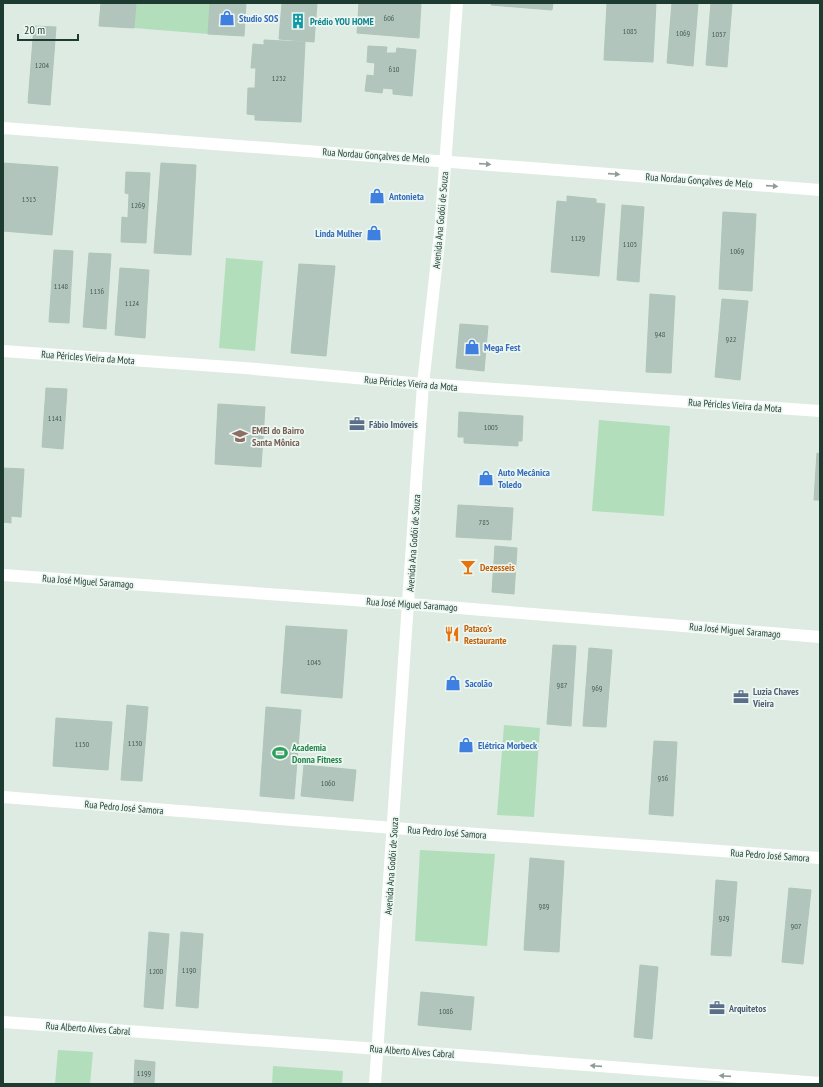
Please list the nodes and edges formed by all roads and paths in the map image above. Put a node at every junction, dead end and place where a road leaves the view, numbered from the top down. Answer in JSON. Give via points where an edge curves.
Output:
{"nodes":[{"id":1,"x":457,"y":3,"type":"edge"},
{"id":2,"x":3,"y":128,"type":"edge"},
{"id":3,"x":446,"y":161,"type":"junction"},
{"id":4,"x":820,"y":190,"type":"edge"},
{"id":5,"x":3,"y":351,"type":"edge"},
{"id":6,"x":423,"y":384,"type":"junction"},
{"id":7,"x":820,"y":411,"type":"edge"},
{"id":8,"x":3,"y":574,"type":"edge"},
{"id":9,"x":409,"y":604,"type":"junction"},
{"id":10,"x":820,"y":637,"type":"edge"},
{"id":11,"x":3,"y":797,"type":"edge"},
{"id":12,"x":394,"y":828,"type":"junction"},
{"id":13,"x":820,"y":858,"type":"edge"},
{"id":14,"x":3,"y":1022,"type":"edge"},
{"id":15,"x":379,"y":1049,"type":"junction"},
{"id":16,"x":820,"y":1083,"type":"edge"},
{"id":17,"x":376,"y":1084,"type":"edge"}],
"edges":[{"from":1,"to":3,"type":"street","name":"Avenida Ana Godói de Souza"},
{"from":2,"to":3,"type":"street","name":"Rua Nordau Gonçalves de Melo"},
{"from":3,"to":4,"type":"street","name":"Rua Nordau Gonçalves de Melo","one_way":true},
{"from":3,"to":6,"type":"street","name":"Avenida Ana Godói de Souza"},
{"from":5,"to":6,"type":"street","name":"Rua Péricles Vieira da Mota"},
{"from":6,"to":7,"type":"street","name":"Rua Péricles Vieira da Mota"},
{"from":6,"to":9,"type":"street","name":"Avenida Ana Godói de Souza"},
{"from":8,"to":9,"type":"street","name":"Rua José Miguel Saramago"},
{"from":9,"to":10,"type":"street","name":"Rua José Miguel Saramago"},
{"from":9,"to":12,"type":"street","name":"Avenida Ana Godói de Souza"},
{"from":11,"to":12,"type":"street","name":"Rua Pedro José Samora"},
{"from":12,"to":13,"type":"street","name":"Rua Pedro José Samora"},
{"from":12,"to":15,"type":"street","name":"Avenida Ana Godói de Souza"},
{"from":14,"to":15,"type":"street","name":"Rua Alberto Alves Cabral"},
{"from":16,"to":15,"type":"street","name":"Rua Alberto Alves Cabral","one_way":true},
{"from":15,"to":17,"type":"street","name":"Avenida Ana Godói de Souza"}]}
